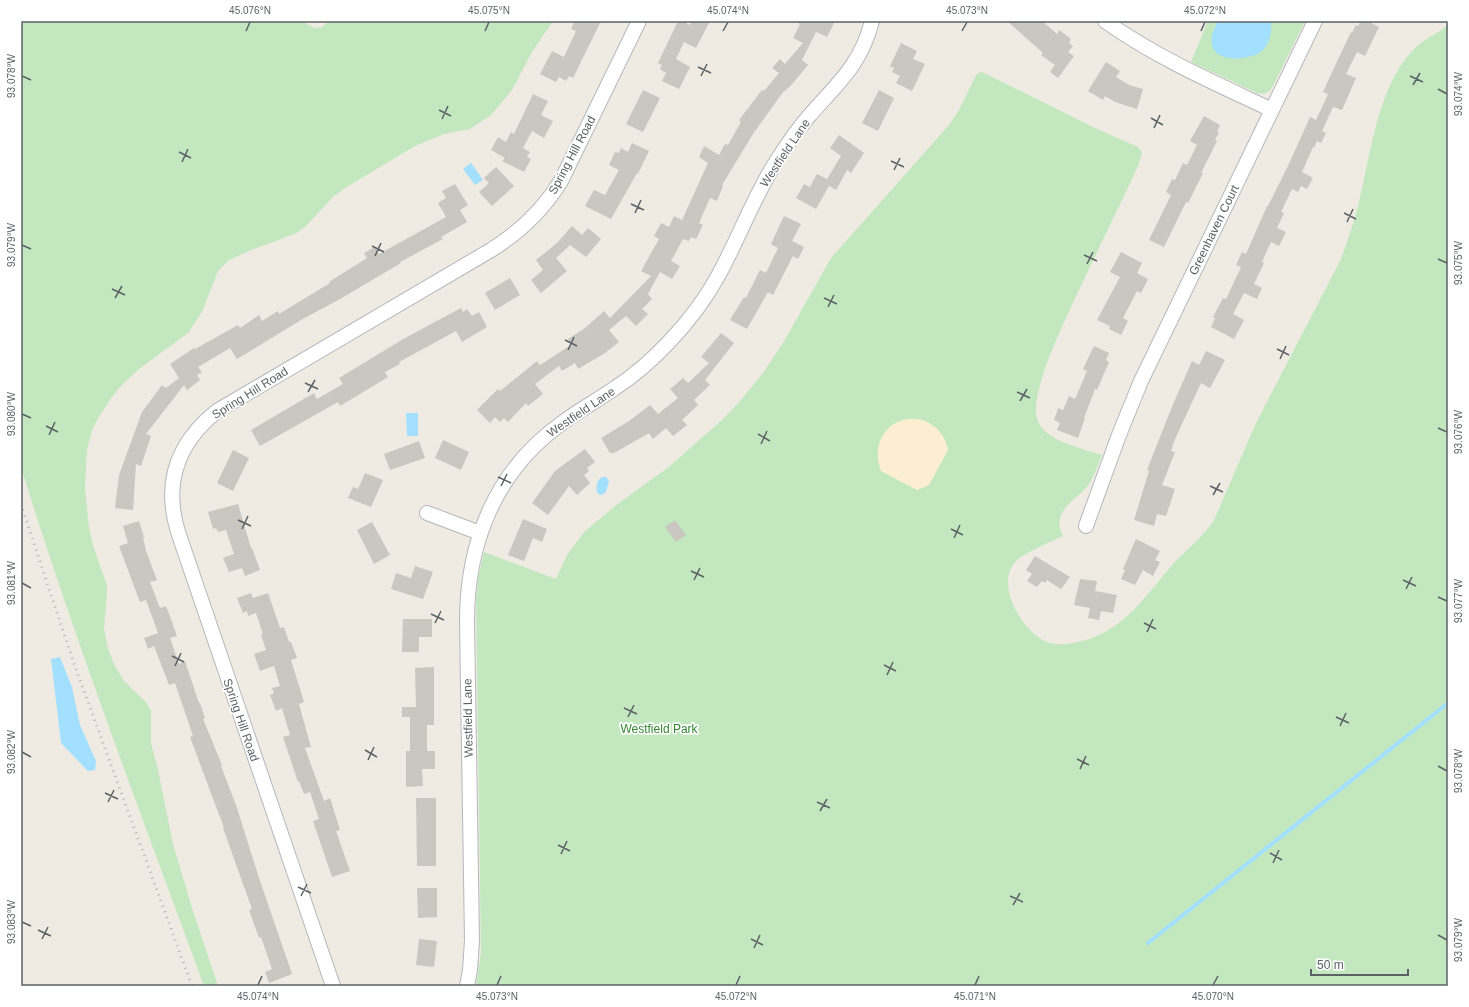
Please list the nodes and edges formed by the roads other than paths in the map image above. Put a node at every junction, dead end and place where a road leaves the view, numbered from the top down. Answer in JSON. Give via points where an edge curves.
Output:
{"nodes":[{"id":1,"x":639,"y":21,"type":"edge"},
{"id":2,"x":872,"y":21,"type":"edge"},
{"id":3,"x":1105,"y":21,"type":"edge"},
{"id":4,"x":1315,"y":21,"type":"edge"},
{"id":5,"x":1272,"y":110,"type":"junction"},
{"id":6,"x":427,"y":514,"type":"dead end"},
{"id":7,"x":1086,"y":526,"type":"dead end"},
{"id":8,"x":480,"y":533,"type":"junction"},
{"id":9,"x":333,"y":986,"type":"edge"},
{"id":10,"x":467,"y":986,"type":"edge"}],
"edges":[{"from":1,"to":9,"type":"street","name":"Spring Hill Road","via":[[561,181],[528,222],[491,250],[217,411],[194,433],[176,468],[172,508],[178,532]]},
{"from":2,"to":8,"type":"street","name":"Westfield Lane","via":[[851,69],[803,123],[775,163],[718,275],[692,316],[638,371],[562,422],[532,449],[499,491]]},
{"from":3,"to":5,"type":"street","via":[[1160,56]]},
{"from":4,"to":5,"type":"street","name":"Greenhaven Court"},
{"from":5,"to":7,"type":"street","name":"Greenhaven Court","via":[[1141,381]]},
{"from":6,"to":8,"type":"street"},
{"from":8,"to":10,"type":"street","name":"Westfield Lane","via":[[469,578],[467,615],[472,940]]}]}
